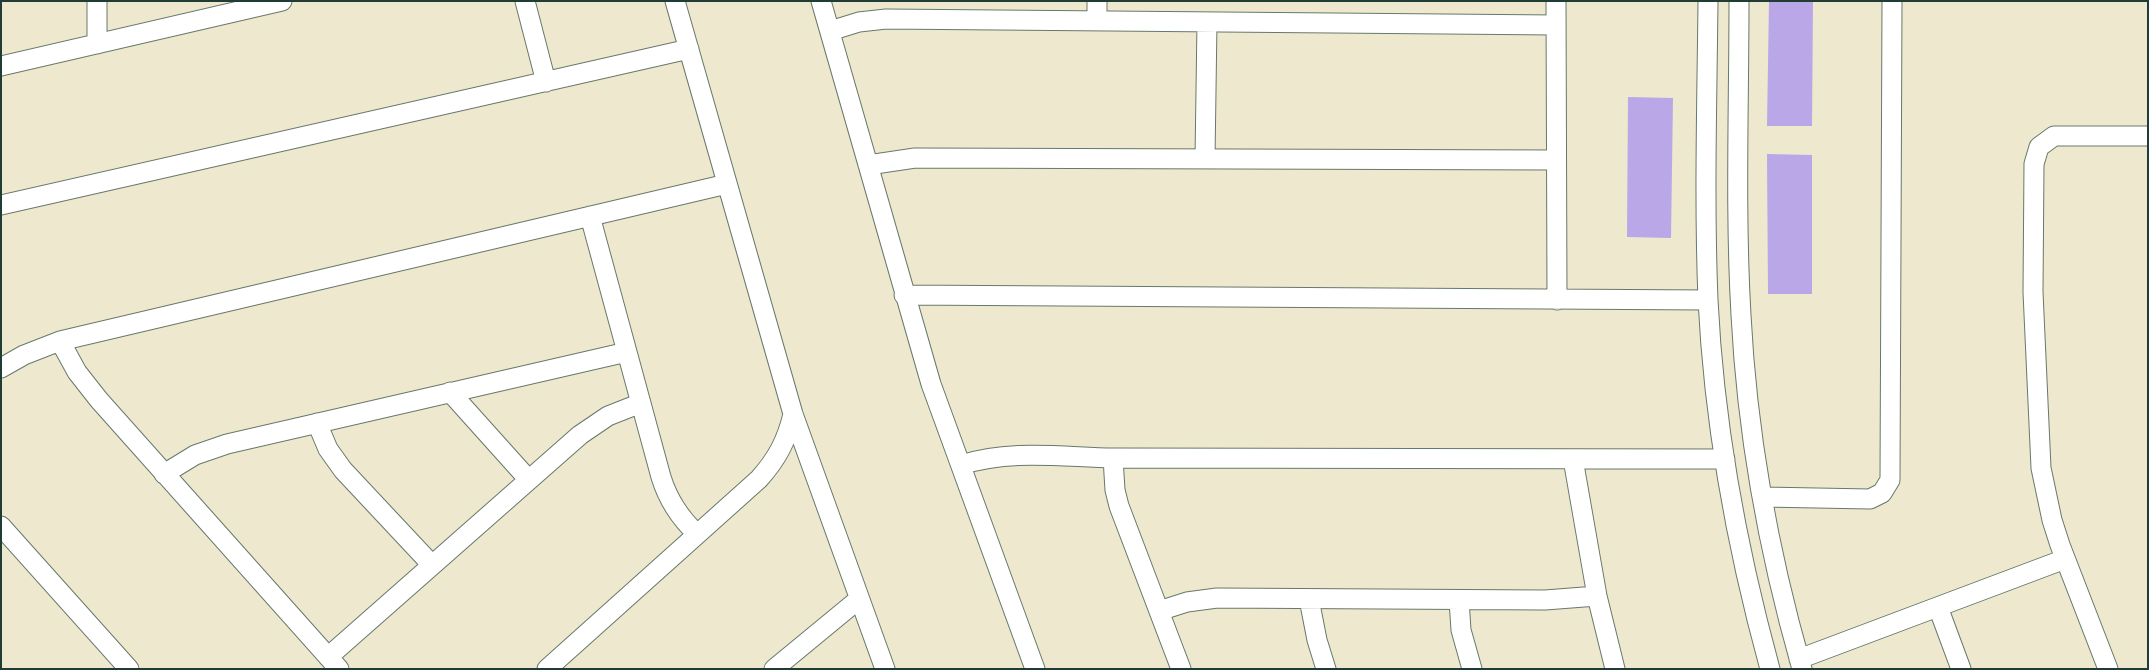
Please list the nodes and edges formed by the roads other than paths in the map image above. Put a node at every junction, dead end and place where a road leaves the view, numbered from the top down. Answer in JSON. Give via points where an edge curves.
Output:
{"nodes":[{"id":1,"x":97,"y":1,"type":"edge"},
{"id":2,"x":282,"y":1,"type":"edge"},
{"id":3,"x":525,"y":1,"type":"edge"},
{"id":4,"x":675,"y":1,"type":"edge"},
{"id":5,"x":821,"y":1,"type":"edge"},
{"id":6,"x":1096,"y":1,"type":"edge"},
{"id":7,"x":1556,"y":1,"type":"edge"},
{"id":8,"x":1708,"y":1,"type":"edge"},
{"id":9,"x":1739,"y":1,"type":"edge"},
{"id":10,"x":1892,"y":1,"type":"edge"},
{"id":11,"x":1097,"y":20,"type":"junction"},
{"id":12,"x":1207,"y":22,"type":"junction"},
{"id":13,"x":1556,"y":25,"type":"junction"},
{"id":14,"x":830,"y":31,"type":"junction"},
{"id":15,"x":97,"y":44,"type":"junction"},
{"id":16,"x":689,"y":50,"type":"junction"},
{"id":17,"x":1,"y":66,"type":"edge"},
{"id":18,"x":546,"y":82,"type":"junction"},
{"id":19,"x":2148,"y":136,"type":"edge"},
{"id":20,"x":1206,"y":159,"type":"junction"},
{"id":21,"x":1556,"y":160,"type":"junction"},
{"id":22,"x":868,"y":165,"type":"junction"},
{"id":23,"x":727,"y":184,"type":"junction"},
{"id":24,"x":1,"y":205,"type":"edge"},
{"id":25,"x":590,"y":216,"type":"junction"},
{"id":26,"x":904,"y":295,"type":"junction"},
{"id":27,"x":1556,"y":300,"type":"junction"},
{"id":28,"x":1708,"y":300,"type":"junction"},
{"id":29,"x":60,"y":341,"type":"junction"},
{"id":30,"x":627,"y":352,"type":"junction"},
{"id":31,"x":1,"y":368,"type":"edge"},
{"id":32,"x":450,"y":392,"type":"junction"},
{"id":33,"x":641,"y":403,"type":"junction"},
{"id":34,"x":793,"y":414,"type":"junction"},
{"id":35,"x":317,"y":423,"type":"junction"},
{"id":36,"x":1113,"y":458,"type":"junction"},
{"id":37,"x":1573,"y":459,"type":"junction"},
{"id":38,"x":1725,"y":459,"type":"junction"},
{"id":39,"x":961,"y":465,"type":"junction"},
{"id":40,"x":164,"y":474,"type":"junction"},
{"id":41,"x":529,"y":480,"type":"junction"},
{"id":42,"x":1764,"y":497,"type":"junction"},
{"id":43,"x":1,"y":526,"type":"edge"},
{"id":44,"x":697,"y":534,"type":"junction"},
{"id":45,"x":2065,"y":559,"type":"junction"},
{"id":46,"x":432,"y":565,"type":"junction"},
{"id":47,"x":1779,"y":581,"type":"junction"},
{"id":48,"x":1749,"y":586,"type":"junction"},
{"id":49,"x":1597,"y":596,"type":"junction"},
{"id":50,"x":859,"y":599,"type":"junction"},
{"id":51,"x":1309,"y":599,"type":"junction"},
{"id":52,"x":1459,"y":600,"type":"junction"},
{"id":53,"x":1938,"y":607,"type":"junction"},
{"id":54,"x":1159,"y":611,"type":"junction"},
{"id":55,"x":333,"y":663,"type":"edge"},
{"id":56,"x":1801,"y":664,"type":"edge"},
{"id":57,"x":129,"y":669,"type":"edge"},
{"id":58,"x":547,"y":669,"type":"edge"},
{"id":59,"x":774,"y":669,"type":"edge"},
{"id":60,"x":885,"y":669,"type":"edge"},
{"id":61,"x":1035,"y":669,"type":"edge"},
{"id":62,"x":1181,"y":669,"type":"edge"},
{"id":63,"x":1326,"y":669,"type":"edge"},
{"id":64,"x":1472,"y":669,"type":"edge"},
{"id":65,"x":1615,"y":669,"type":"edge"},
{"id":66,"x":1770,"y":669,"type":"edge"},
{"id":67,"x":1961,"y":669,"type":"edge"},
{"id":68,"x":2108,"y":669,"type":"edge"}],
"edges":[{"from":1,"to":15,"type":"street"},
{"from":2,"to":15,"type":"street"},
{"from":3,"to":18,"type":"street"},
{"from":4,"to":16,"type":"street"},
{"from":5,"to":14,"type":"street"},
{"from":6,"to":11,"type":"street"},
{"from":7,"to":13,"type":"street"},
{"from":8,"to":28,"type":"street"},
{"from":9,"to":42,"type":"street","via":[[1741,317],[1751,424]]},
{"from":10,"to":42,"type":"street","via":[[1890,480],[1882,493],[1870,499]]},
{"from":11,"to":12,"type":"street"},
{"from":11,"to":14,"type":"street","via":[[886,18]]},
{"from":12,"to":13,"type":"street"},
{"from":12,"to":20,"type":"street"},
{"from":13,"to":21,"type":"street"},
{"from":14,"to":22,"type":"street"},
{"from":15,"to":17,"type":"street"},
{"from":16,"to":18,"type":"street"},
{"from":16,"to":23,"type":"street"},
{"from":18,"to":24,"type":"street"},
{"from":19,"to":45,"type":"street","via":[[2054,136],[2043,142],[2035,158],[2033,292],[2038,440],[2046,495]]},
{"from":20,"to":21,"type":"street"},
{"from":20,"to":22,"type":"street","via":[[915,158]]},
{"from":21,"to":27,"type":"street"},
{"from":22,"to":26,"type":"street"},
{"from":23,"to":25,"type":"street"},
{"from":23,"to":34,"type":"street"},
{"from":25,"to":29,"type":"street"},
{"from":25,"to":30,"type":"street"},
{"from":26,"to":27,"type":"street"},
{"from":26,"to":39,"type":"street","via":[[931,384]]},
{"from":27,"to":28,"type":"street"},
{"from":28,"to":38,"type":"street"},
{"from":29,"to":31,"type":"street","via":[[24,354]]},
{"from":29,"to":40,"type":"street","via":[[88,387]]},
{"from":30,"to":32,"type":"street"},
{"from":30,"to":33,"type":"street"},
{"from":32,"to":35,"type":"street"},
{"from":32,"to":41,"type":"street"},
{"from":33,"to":41,"type":"street","via":[[594,424]]},
{"from":33,"to":44,"type":"street","via":[[665,490],[678,514]]},
{"from":34,"to":44,"type":"street","via":[[785,443],[769,468]]},
{"from":34,"to":50,"type":"street"},
{"from":35,"to":40,"type":"street","via":[[211,448]]},
{"from":35,"to":46,"type":"street","via":[[339,465]]},
{"from":36,"to":37,"type":"street"},
{"from":36,"to":39,"type":"street","via":[[1002,456]]},
{"from":36,"to":54,"type":"street","via":[[1119,506]]},
{"from":37,"to":38,"type":"street"},
{"from":37,"to":49,"type":"street"},
{"from":38,"to":48,"type":"street"},
{"from":39,"to":61,"type":"street"},
{"from":40,"to":55,"type":"street"},
{"from":41,"to":46,"type":"street"},
{"from":42,"to":47,"type":"street"},
{"from":43,"to":57,"type":"street"},
{"from":44,"to":58,"type":"street"},
{"from":45,"to":53,"type":"street"},
{"from":45,"to":68,"type":"street"},
{"from":46,"to":55,"type":"street"},
{"from":47,"to":48,"type":"street"},
{"from":47,"to":56,"type":"street"},
{"from":48,"to":66,"type":"street"},
{"from":49,"to":52,"type":"street"},
{"from":49,"to":65,"type":"street"},
{"from":50,"to":59,"type":"street"},
{"from":50,"to":60,"type":"street"},
{"from":51,"to":52,"type":"street"},
{"from":51,"to":54,"type":"street","via":[[1202,599]]},
{"from":51,"to":63,"type":"street"},
{"from":52,"to":64,"type":"street","via":[[1461,630]]},
{"from":53,"to":56,"type":"street"},
{"from":53,"to":67,"type":"street"},
{"from":54,"to":62,"type":"street"}]}
